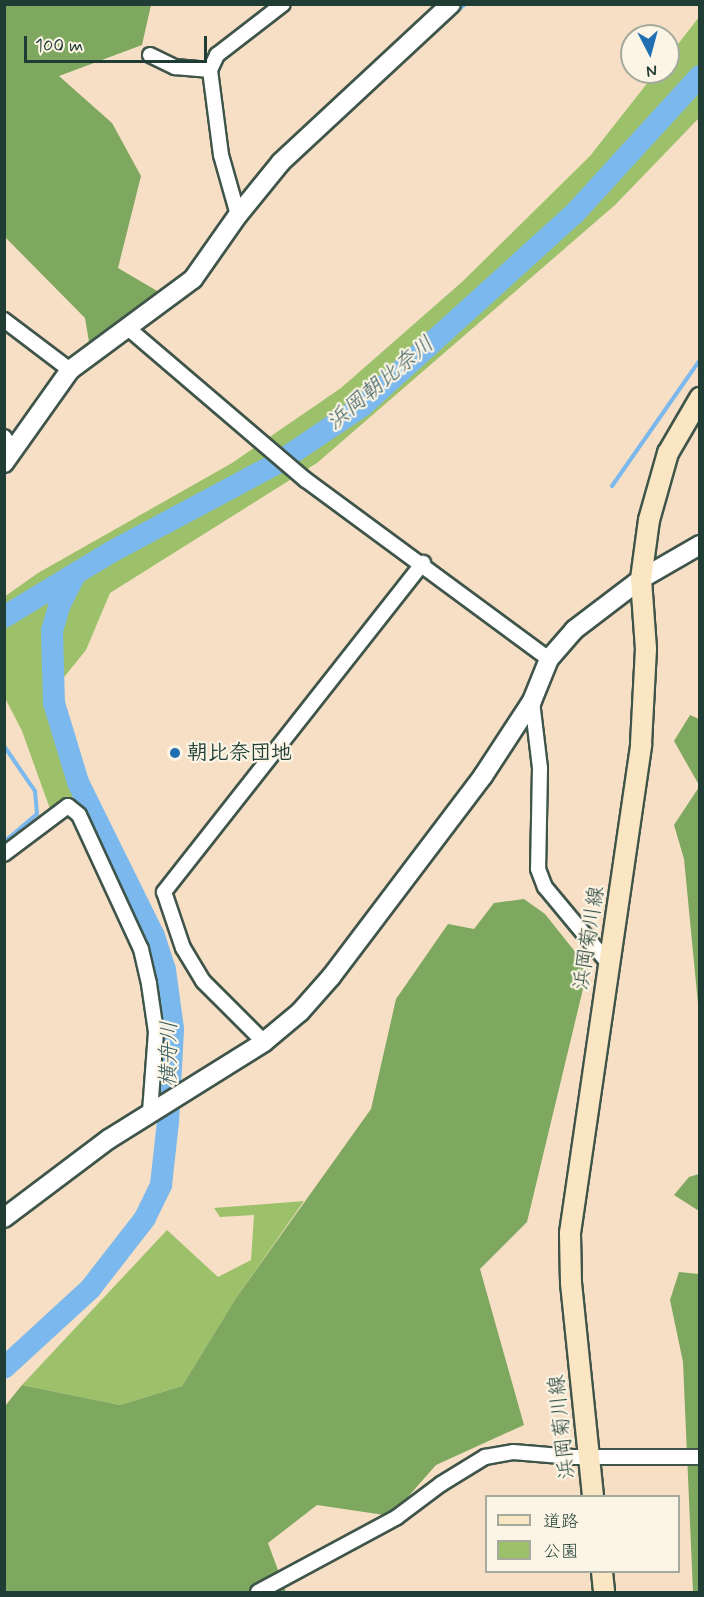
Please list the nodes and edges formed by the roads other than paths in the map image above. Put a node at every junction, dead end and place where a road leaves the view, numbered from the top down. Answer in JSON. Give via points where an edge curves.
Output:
{"nodes":[{"id":1,"x":283,"y":4,"type":"edge"},
{"id":2,"x":451,"y":4,"type":"edge"},
{"id":3,"x":150,"y":55,"type":"dead end"},
{"id":4,"x":210,"y":70,"type":"junction"},
{"id":5,"x":238,"y":214,"type":"junction"},
{"id":6,"x":4,"y":320,"type":"edge"},
{"id":7,"x":129,"y":329,"type":"junction"},
{"id":8,"x":70,"y":370,"type":"junction"},
{"id":9,"x":699,"y":398,"type":"edge"},
{"id":10,"x":7,"y":450,"type":"edge"},
{"id":11,"x":699,"y":545,"type":"edge"},
{"id":12,"x":423,"y":563,"type":"junction"},
{"id":13,"x":641,"y":579,"type":"junction"},
{"id":14,"x":549,"y":659,"type":"junction"},
{"id":15,"x":532,"y":701,"type":"junction"},
{"id":16,"x":4,"y":854,"type":"edge"},
{"id":17,"x":608,"y":963,"type":"junction"},
{"id":18,"x":264,"y":1042,"type":"junction"},
{"id":19,"x":150,"y":1112,"type":"junction"},
{"id":20,"x":4,"y":1218,"type":"edge"},
{"id":21,"x":590,"y":1456,"type":"junction"},
{"id":22,"x":699,"y":1457,"type":"edge"},
{"id":23,"x":593,"y":1495,"type":"edge"},
{"id":24,"x":602,"y":1573,"type":"edge"},
{"id":25,"x":258,"y":1593,"type":"edge"},
{"id":26,"x":604,"y":1593,"type":"edge"}],
"edges":[{"from":1,"to":4,"type":"street","via":[[217,55]]},
{"from":2,"to":5,"type":"street","via":[[281,162]]},
{"from":3,"to":4,"type":"street","via":[[175,67]]},
{"from":4,"to":5,"type":"street","via":[[221,155]]},
{"from":5,"to":7,"type":"street","via":[[194,279]]},
{"from":6,"to":8,"type":"street"},
{"from":7,"to":8,"type":"street"},
{"from":7,"to":12,"type":"street","via":[[306,480]]},
{"from":8,"to":10,"type":"street"},
{"from":9,"to":13,"type":"main road","name":"浜岡菊川線","via":[[658,478]]},
{"from":11,"to":13,"type":"street"},
{"from":12,"to":14,"type":"street"},
{"from":12,"to":18,"type":"street","via":[[164,892],[183,948],[203,981]]},
{"from":13,"to":14,"type":"street","via":[[574,630]]},
{"from":13,"to":17,"type":"main road","name":"浜岡菊川線","via":[[646,649],[641,744]]},
{"from":14,"to":15,"type":"street"},
{"from":15,"to":17,"type":"street","via":[[540,768],[538,869],[545,887]]},
{"from":15,"to":18,"type":"street","via":[[483,776],[331,977],[300,1012]]},
{"from":16,"to":19,"type":"street","via":[[68,806],[79,815],[141,949],[150,984],[156,1032]]},
{"from":17,"to":21,"type":"main road","name":"浜岡菊川線","via":[[570,1233],[571,1282]]},
{"from":18,"to":19,"type":"street"},
{"from":19,"to":20,"type":"street"},
{"from":21,"to":22,"type":"street"},
{"from":21,"to":23,"type":"main road","name":"浜岡菊川線"},
{"from":21,"to":25,"type":"street","via":[[513,1452],[485,1457],[397,1517]]},
{"from":24,"to":26,"type":"main road"}]}
